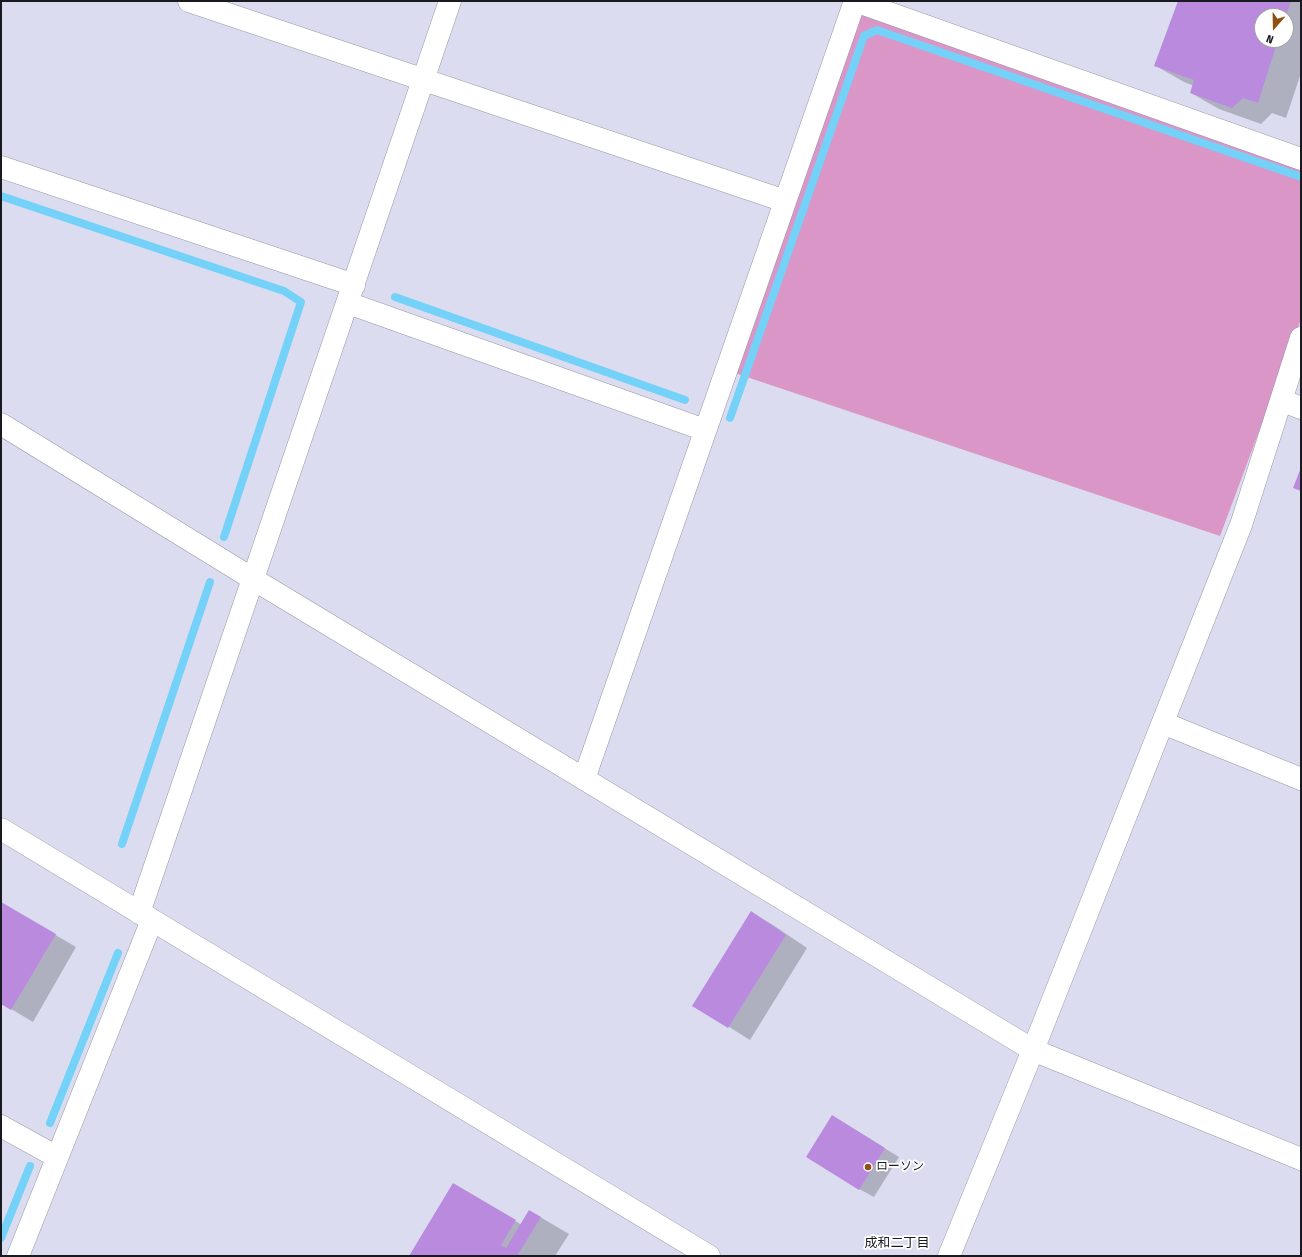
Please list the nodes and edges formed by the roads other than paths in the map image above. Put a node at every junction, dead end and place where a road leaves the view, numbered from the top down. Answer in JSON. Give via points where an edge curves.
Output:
{"nodes":[{"id":1,"x":189,"y":1,"type":"edge"},
{"id":2,"x":450,"y":1,"type":"edge"},
{"id":3,"x":855,"y":1,"type":"edge"},
{"id":4,"x":424,"y":80,"type":"junction"},
{"id":5,"x":1301,"y":159,"type":"edge"},
{"id":6,"x":1,"y":167,"type":"edge"},
{"id":7,"x":785,"y":201,"type":"junction"},
{"id":8,"x":351,"y":294,"type":"junction"},
{"id":9,"x":1301,"y":338,"type":"edge"},
{"id":10,"x":1281,"y":400,"type":"junction"},
{"id":11,"x":1301,"y":408,"type":"edge"},
{"id":12,"x":1,"y":424,"type":"edge"},
{"id":13,"x":705,"y":430,"type":"junction"},
{"id":14,"x":253,"y":579,"type":"junction"},
{"id":15,"x":1163,"y":723,"type":"junction"},
{"id":16,"x":584,"y":779,"type":"junction"},
{"id":17,"x":1301,"y":779,"type":"edge"},
{"id":18,"x":1,"y":829,"type":"edge"},
{"id":19,"x":145,"y":916,"type":"junction"},
{"id":20,"x":1033,"y":1050,"type":"junction"},
{"id":21,"x":1,"y":1126,"type":"edge"},
{"id":22,"x":57,"y":1157,"type":"junction"},
{"id":23,"x":1301,"y":1159,"type":"edge"},
{"id":24,"x":18,"y":1256,"type":"edge"},
{"id":25,"x":709,"y":1256,"type":"edge"},
{"id":26,"x":949,"y":1256,"type":"edge"}],
"edges":[{"from":1,"to":4,"type":"street"},
{"from":2,"to":4,"type":"street"},
{"from":3,"to":5,"type":"street"},
{"from":3,"to":7,"type":"street"},
{"from":4,"to":7,"type":"street"},
{"from":4,"to":8,"type":"street"},
{"from":6,"to":8,"type":"street"},
{"from":7,"to":13,"type":"street"},
{"from":8,"to":13,"type":"street"},
{"from":8,"to":14,"type":"street"},
{"from":9,"to":10,"type":"street"},
{"from":10,"to":11,"type":"street"},
{"from":10,"to":15,"type":"street","via":[[1241,525]]},
{"from":12,"to":14,"type":"street"},
{"from":13,"to":16,"type":"street"},
{"from":14,"to":16,"type":"street"},
{"from":14,"to":19,"type":"street"},
{"from":15,"to":17,"type":"street"},
{"from":15,"to":20,"type":"street"},
{"from":16,"to":20,"type":"street"},
{"from":18,"to":19,"type":"street"},
{"from":19,"to":22,"type":"street"},
{"from":19,"to":25,"type":"street"},
{"from":20,"to":23,"type":"street"},
{"from":20,"to":26,"type":"street"},
{"from":21,"to":22,"type":"street"},
{"from":22,"to":24,"type":"street"}]}
